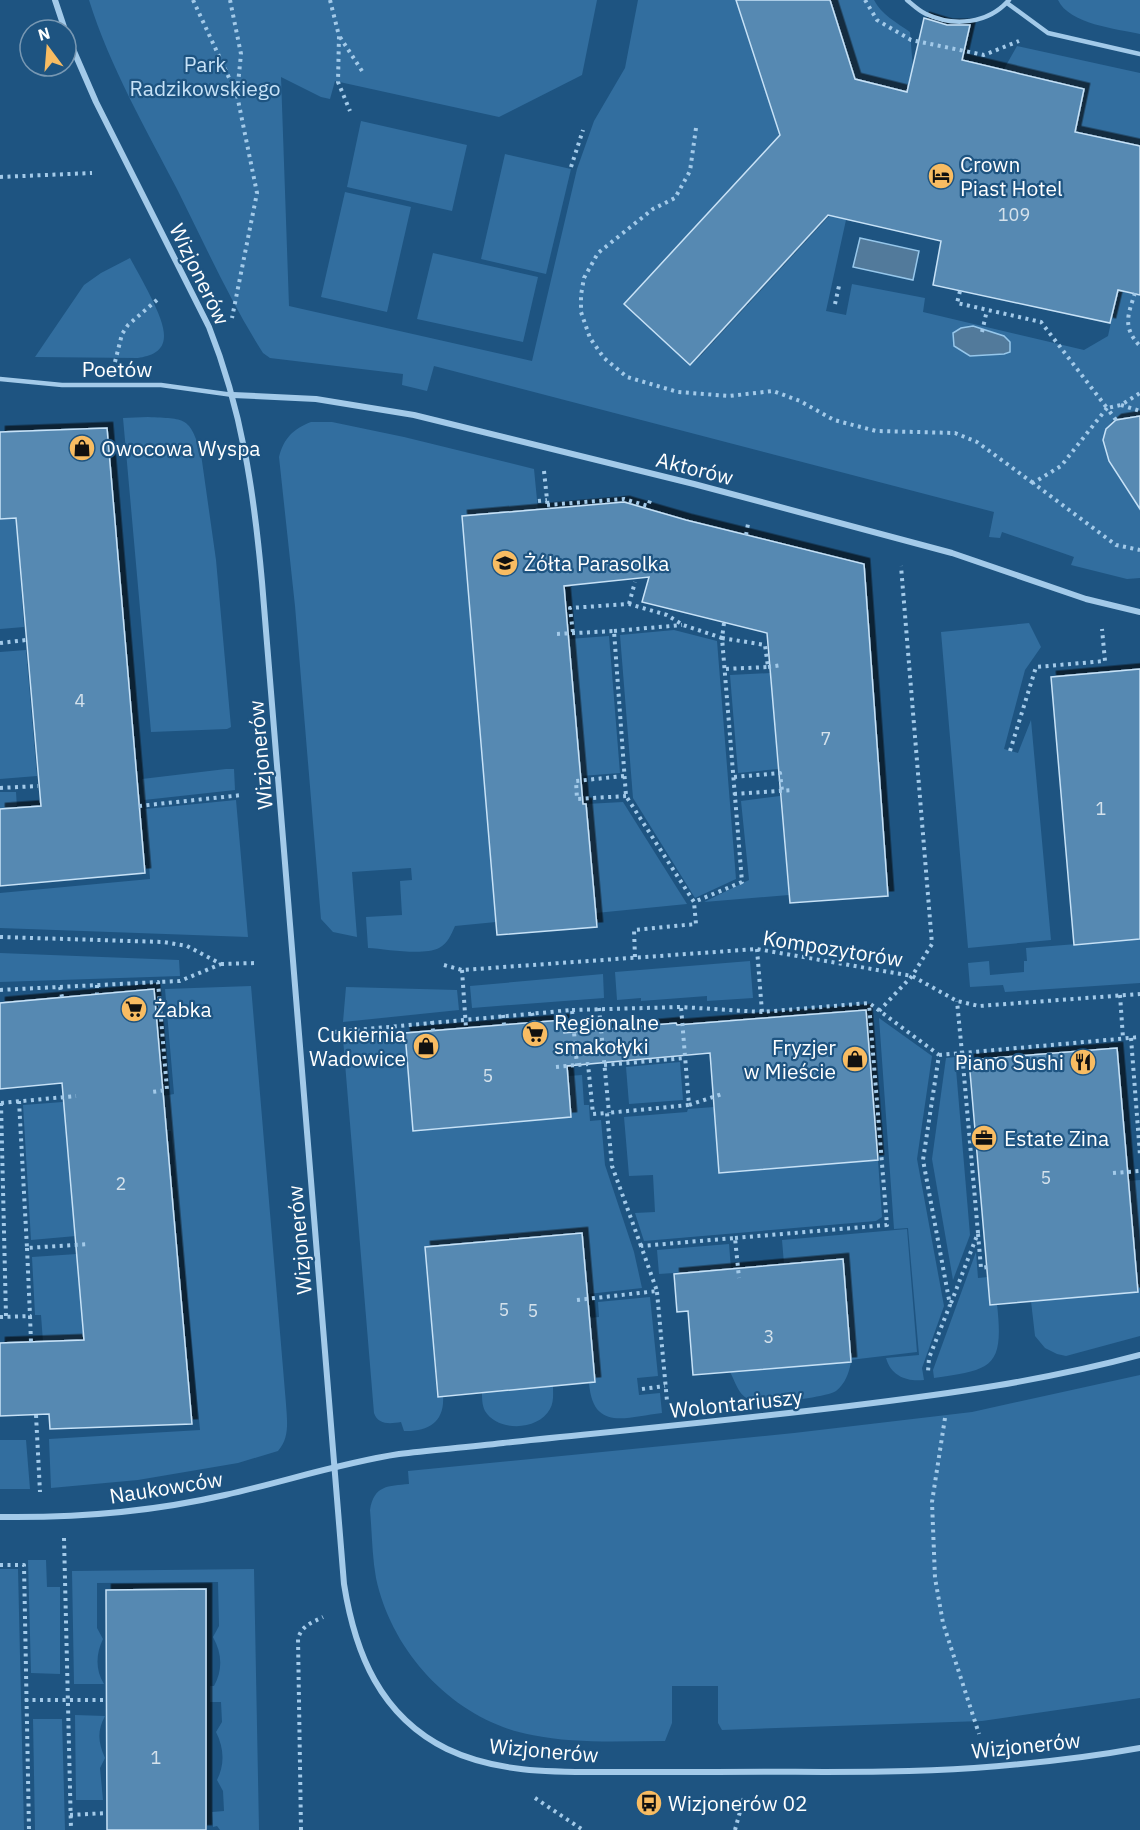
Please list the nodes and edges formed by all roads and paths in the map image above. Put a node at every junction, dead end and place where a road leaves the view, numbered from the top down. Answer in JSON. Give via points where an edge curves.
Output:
{"nodes":[{"id":1,"x":55,"y":0,"type":"edge"},
{"id":2,"x":193,"y":0,"type":"edge"},
{"id":3,"x":230,"y":0,"type":"edge"},
{"id":4,"x":330,"y":0,"type":"edge"},
{"id":5,"x":865,"y":0,"type":"edge"},
{"id":6,"x":907,"y":0,"type":"edge"},
{"id":7,"x":1008,"y":1,"type":"edge"},
{"id":8,"x":61,"y":18,"type":"edge"},
{"id":9,"x":339,"y":36,"type":"junction"},
{"id":10,"x":1030,"y":43,"type":"dead end"},
{"id":11,"x":1140,"y":54,"type":"edge"},
{"id":12,"x":78,"y":61,"type":"edge"},
{"id":13,"x":362,"y":71,"type":"dead end"},
{"id":14,"x":237,"y":94,"type":"junction"},
{"id":15,"x":350,"y":111,"type":"dead end"},
{"id":16,"x":696,"y":128,"type":"dead end"},
{"id":17,"x":583,"y":130,"type":"dead end"},
{"id":18,"x":571,"y":167,"type":"dead end"},
{"id":19,"x":92,"y":173,"type":"dead end"},
{"id":20,"x":0,"y":177,"type":"edge"},
{"id":21,"x":839,"y":286,"type":"dead end"},
{"id":22,"x":960,"y":291,"type":"dead end"},
{"id":23,"x":1135,"y":293,"type":"dead end"},
{"id":24,"x":158,"y":299,"type":"dead end"},
{"id":25,"x":836,"y":304,"type":"dead end"},
{"id":26,"x":987,"y":310,"type":"junction"},
{"id":27,"x":232,"y":318,"type":"dead end"},
{"id":28,"x":982,"y":332,"type":"dead end"},
{"id":29,"x":1140,"y":346,"type":"edge"},
{"id":30,"x":114,"y":366,"type":"dead end"},
{"id":31,"x":0,"y":379,"type":"edge"},
{"id":32,"x":1140,"y":393,"type":"edge"},
{"id":33,"x":232,"y":394,"type":"junction"},
{"id":34,"x":1121,"y":405,"type":"junction"},
{"id":35,"x":1107,"y":408,"type":"junction"},
{"id":36,"x":1140,"y":411,"type":"edge"},
{"id":37,"x":1116,"y":420,"type":"dead end"},
{"id":38,"x":544,"y":476,"type":"dead end"},
{"id":39,"x":1033,"y":483,"type":"junction"},
{"id":40,"x":652,"y":495,"type":"dead end"},
{"id":41,"x":538,"y":501,"type":"dead end"},
{"id":42,"x":547,"y":505,"type":"junction"},
{"id":43,"x":900,"y":541,"type":"junction"},
{"id":44,"x":1140,"y":550,"type":"edge"},
{"id":45,"x":635,"y":582,"type":"dead end"},
{"id":46,"x":629,"y":604,"type":"junction"},
{"id":47,"x":1140,"y":612,"type":"edge"},
{"id":48,"x":724,"y":622,"type":"dead end"},
{"id":49,"x":1102,"y":624,"type":"dead end"},
{"id":50,"x":683,"y":625,"type":"junction"},
{"id":51,"x":614,"y":631,"type":"junction"},
{"id":52,"x":573,"y":633,"type":"junction"},
{"id":53,"x":557,"y":634,"type":"dead end"},
{"id":54,"x":722,"y":638,"type":"junction"},
{"id":55,"x":26,"y":640,"type":"dead end"},
{"id":56,"x":0,"y":643,"type":"edge"},
{"id":57,"x":782,"y":665,"type":"dead end"},
{"id":58,"x":768,"y":667,"type":"junction"},
{"id":59,"x":725,"y":669,"type":"junction"},
{"id":60,"x":1010,"y":751,"type":"dead end"},
{"id":61,"x":624,"y":776,"type":"junction"},
{"id":62,"x":734,"y":777,"type":"junction"},
{"id":63,"x":38,"y":786,"type":"dead end"},
{"id":64,"x":0,"y":788,"type":"edge"},
{"id":65,"x":792,"y":790,"type":"dead end"},
{"id":66,"x":576,"y":791,"type":"junction"},
{"id":67,"x":782,"y":791,"type":"junction"},
{"id":68,"x":570,"y":792,"type":"dead end"},
{"id":69,"x":735,"y":794,"type":"junction"},
{"id":70,"x":242,"y":795,"type":"dead end"},
{"id":71,"x":626,"y":796,"type":"junction"},
{"id":72,"x":140,"y":806,"type":"dead end"},
{"id":73,"x":694,"y":902,"type":"junction"},
{"id":74,"x":0,"y":937,"type":"edge"},
{"id":75,"x":757,"y":949,"type":"junction"},
{"id":76,"x":635,"y":957,"type":"junction"},
{"id":77,"x":256,"y":963,"type":"dead end"},
{"id":78,"x":221,"y":964,"type":"junction"},
{"id":79,"x":444,"y":965,"type":"dead end"},
{"id":80,"x":462,"y":970,"type":"junction"},
{"id":81,"x":912,"y":976,"type":"junction"},
{"id":82,"x":158,"y":982,"type":"junction"},
{"id":83,"x":97,"y":985,"type":"junction"},
{"id":84,"x":60,"y":987,"type":"junction"},
{"id":85,"x":0,"y":990,"type":"edge"},
{"id":86,"x":97,"y":994,"type":"dead end"},
{"id":87,"x":1140,"y":994,"type":"edge"},
{"id":88,"x":1120,"y":995,"type":"junction"},
{"id":89,"x":62,"y":997,"type":"dead end"},
{"id":90,"x":957,"y":1001,"type":"junction"},
{"id":91,"x":869,"y":1004,"type":"junction"},
{"id":92,"x":681,"y":1007,"type":"junction"},
{"id":93,"x":598,"y":1008,"type":"junction"},
{"id":94,"x":572,"y":1010,"type":"junction"},
{"id":95,"x":879,"y":1011,"type":"junction"},
{"id":96,"x":762,"y":1012,"type":"junction"},
{"id":97,"x":532,"y":1013,"type":"junction"},
{"id":98,"x":503,"y":1015,"type":"junction"},
{"id":99,"x":465,"y":1018,"type":"junction"},
{"id":100,"x":432,"y":1021,"type":"junction"},
{"id":101,"x":534,"y":1023,"type":"dead end"},
{"id":102,"x":504,"y":1025,"type":"dead end"},
{"id":103,"x":466,"y":1028,"type":"dead end"},
{"id":104,"x":433,"y":1031,"type":"dead end"},
{"id":105,"x":334,"y":1032,"type":"dead end"},
{"id":106,"x":1140,"y":1037,"type":"edge"},
{"id":107,"x":1123,"y":1038,"type":"junction"},
{"id":108,"x":1131,"y":1038,"type":"junction"},
{"id":109,"x":962,"y":1053,"type":"junction"},
{"id":110,"x":939,"y":1055,"type":"junction"},
{"id":111,"x":685,"y":1058,"type":"junction"},
{"id":112,"x":577,"y":1065,"type":"junction"},
{"id":113,"x":604,"y":1065,"type":"junction"},
{"id":114,"x":556,"y":1067,"type":"dead end"},
{"id":115,"x":152,"y":1092,"type":"dead end"},
{"id":116,"x":722,"y":1094,"type":"dead end"},
{"id":117,"x":76,"y":1096,"type":"dead end"},
{"id":118,"x":1138,"y":1099,"type":"edge"},
{"id":119,"x":20,"y":1101,"type":"junction"},
{"id":120,"x":1,"y":1103,"type":"edge"},
{"id":121,"x":689,"y":1105,"type":"junction"},
{"id":122,"x":608,"y":1113,"type":"junction"},
{"id":123,"x":1140,"y":1155,"type":"edge"},
{"id":124,"x":1140,"y":1171,"type":"edge"},
{"id":125,"x":1113,"y":1173,"type":"dead end"},
{"id":126,"x":978,"y":1233,"type":"junction"},
{"id":127,"x":735,"y":1238,"type":"junction"},
{"id":128,"x":89,"y":1244,"type":"dead end"},
{"id":129,"x":641,"y":1246,"type":"junction"},
{"id":130,"x":27,"y":1248,"type":"junction"},
{"id":131,"x":987,"y":1267,"type":"dead end"},
{"id":132,"x":739,"y":1278,"type":"dead end"},
{"id":133,"x":657,"y":1291,"type":"junction"},
{"id":134,"x":577,"y":1300,"type":"dead end"},
{"id":135,"x":950,"y":1305,"type":"junction"},
{"id":136,"x":30,"y":1316,"type":"junction"},
{"id":137,"x":0,"y":1317,"type":"edge"},
{"id":138,"x":6,"y":1317,"type":"junction"},
{"id":139,"x":31,"y":1342,"type":"dead end"},
{"id":140,"x":1140,"y":1355,"type":"edge"},
{"id":141,"x":666,"y":1386,"type":"junction"},
{"id":142,"x":642,"y":1389,"type":"dead end"},
{"id":143,"x":949,"y":1394,"type":"junction"},
{"id":144,"x":931,"y":1397,"type":"junction"},
{"id":145,"x":667,"y":1401,"type":"dead end"},
{"id":146,"x":36,"y":1416,"type":"dead end"},
{"id":147,"x":333,"y":1467,"type":"junction"},
{"id":148,"x":40,"y":1496,"type":"dead end"},
{"id":149,"x":0,"y":1517,"type":"edge"},
{"id":150,"x":64,"y":1538,"type":"dead end"},
{"id":151,"x":0,"y":1565,"type":"edge"},
{"id":152,"x":323,"y":1617,"type":"dead end"},
{"id":153,"x":68,"y":1700,"type":"junction"},
{"id":154,"x":107,"y":1700,"type":"dead end"},
{"id":155,"x":26,"y":1701,"type":"junction"},
{"id":156,"x":979,"y":1734,"type":"dead end"},
{"id":157,"x":1140,"y":1748,"type":"edge"},
{"id":158,"x":744,"y":1797,"type":"dead end"},
{"id":159,"x":535,"y":1798,"type":"dead end"},
{"id":160,"x":107,"y":1814,"type":"dead end"},
{"id":161,"x":70,"y":1815,"type":"junction"},
{"id":162,"x":29,"y":1830,"type":"edge"},
{"id":163,"x":71,"y":1830,"type":"edge"},
{"id":164,"x":301,"y":1830,"type":"edge"},
{"id":165,"x":583,"y":1830,"type":"edge"},
{"id":166,"x":735,"y":1830,"type":"edge"}],
"edges":[{"from":1,"to":8,"type":"street","name":"Wizjonerów"},
{"from":2,"to":14,"type":"path"},
{"from":3,"to":14,"type":"path","via":[[241,54]]},
{"from":4,"to":9,"type":"path"},
{"from":5,"to":10,"type":"path","via":[[877,20],[911,40],[984,56],[1019,40]]},
{"from":6,"to":7,"type":"lane","via":[[924,13],[945,21],[967,22],[989,16]]},
{"from":7,"to":11,"type":"lane","via":[[1048,33]]},
{"from":9,"to":13,"type":"path"},
{"from":9,"to":15,"type":"path","via":[[338,82]]},
{"from":12,"to":33,"type":"street","name":"Wizjonerów","via":[[209,327]]},
{"from":14,"to":27,"type":"path","via":[[257,193]]},
{"from":16,"to":39,"type":"path","via":[[690,171],[675,198],[653,209],[598,253],[584,278],[581,312],[590,338],[604,358],[627,377],[678,392],[729,396],[773,392],[800,401],[834,420],[876,431],[955,433],[977,442]]},
{"from":17,"to":18,"type":"path"},
{"from":19,"to":20,"type":"path"},
{"from":21,"to":25,"type":"path"},
{"from":22,"to":26,"type":"path","via":[[957,303]]},
{"from":23,"to":29,"type":"path","via":[[1128,328]]},
{"from":24,"to":30,"type":"path","via":[[122,334]]},
{"from":26,"to":28,"type":"path"},
{"from":26,"to":35,"type":"path","via":[[1041,322]]},
{"from":31,"to":33,"type":"lane","name":"Poetów","via":[[62,385],[161,385]]},
{"from":32,"to":34,"type":"path"},
{"from":33,"to":43,"type":"street","name":"Aktorów","via":[[316,399],[414,415],[694,484]]},
{"from":33,"to":147,"type":"street","name":"Wizjonerów","via":[[248,464],[258,536]]},
{"from":34,"to":35,"type":"path"},
{"from":34,"to":36,"type":"path"},
{"from":35,"to":37,"type":"path"},
{"from":35,"to":39,"type":"path","via":[[1061,466]]},
{"from":38,"to":42,"type":"path"},
{"from":39,"to":44,"type":"path","via":[[1116,545]]},
{"from":40,"to":42,"type":"path","via":[[648,506],[624,499]]},
{"from":41,"to":42,"type":"path"},
{"from":43,"to":47,"type":"street","name":"Aktorów"},
{"from":43,"to":81,"type":"path","via":[[932,944]]},
{"from":45,"to":46,"type":"path"},
{"from":46,"to":50,"type":"path","via":[[667,615]]},
{"from":46,"to":52,"type":"path","via":[[570,608]]},
{"from":48,"to":54,"type":"path"},
{"from":49,"to":60,"type":"path","via":[[1105,661],[1036,667]]},
{"from":50,"to":51,"type":"path"},
{"from":50,"to":54,"type":"path"},
{"from":51,"to":52,"type":"path"},
{"from":51,"to":61,"type":"path"},
{"from":52,"to":53,"type":"path"},
{"from":54,"to":58,"type":"path","via":[[765,645]]},
{"from":54,"to":59,"type":"path"},
{"from":55,"to":56,"type":"path"},
{"from":57,"to":58,"type":"path"},
{"from":58,"to":59,"type":"path"},
{"from":59,"to":62,"type":"path"},
{"from":61,"to":66,"type":"path","via":[[576,781]]},
{"from":61,"to":71,"type":"path"},
{"from":62,"to":67,"type":"path","via":[[780,773]]},
{"from":62,"to":69,"type":"path"},
{"from":63,"to":64,"type":"path"},
{"from":65,"to":67,"type":"path"},
{"from":66,"to":68,"type":"path"},
{"from":66,"to":71,"type":"path","via":[[577,799]]},
{"from":67,"to":69,"type":"path"},
{"from":69,"to":73,"type":"path","via":[[742,882]]},
{"from":70,"to":72,"type":"path"},
{"from":71,"to":73,"type":"path"},
{"from":73,"to":76,"type":"path","via":[[696,924],[634,930]]},
{"from":74,"to":78,"type":"path","via":[[163,942],[187,946]]},
{"from":75,"to":76,"type":"path","name":"Kompozytorów"},
{"from":75,"to":81,"type":"path","name":"Kompozytorów"},
{"from":75,"to":96,"type":"path"},
{"from":76,"to":80,"type":"path","name":"Kompozytorów"},
{"from":77,"to":78,"type":"path"},
{"from":78,"to":82,"type":"path","via":[[180,981]]},
{"from":79,"to":80,"type":"path","name":"Kompozytorów"},
{"from":80,"to":99,"type":"path"},
{"from":81,"to":90,"type":"path","name":"Kompozytorów"},
{"from":81,"to":95,"type":"path"},
{"from":82,"to":83,"type":"path"},
{"from":82,"to":115,"type":"path","via":[[167,1090]]},
{"from":83,"to":84,"type":"path"},
{"from":83,"to":86,"type":"path"},
{"from":84,"to":85,"type":"path"},
{"from":84,"to":89,"type":"path"},
{"from":87,"to":88,"type":"path","name":"Kompozytorów"},
{"from":88,"to":90,"type":"path","name":"Kompozytorów","via":[[979,1006]]},
{"from":88,"to":107,"type":"path"},
{"from":90,"to":109,"type":"path"},
{"from":91,"to":95,"type":"path"},
{"from":91,"to":96,"type":"path"},
{"from":91,"to":127,"type":"path","via":[[887,1225]]},
{"from":92,"to":93,"type":"path"},
{"from":92,"to":96,"type":"path"},
{"from":92,"to":111,"type":"path"},
{"from":93,"to":94,"type":"path"},
{"from":93,"to":113,"type":"path"},
{"from":94,"to":97,"type":"path"},
{"from":94,"to":112,"type":"path"},
{"from":95,"to":110,"type":"path"},
{"from":97,"to":98,"type":"path"},
{"from":97,"to":101,"type":"path"},
{"from":98,"to":99,"type":"path"},
{"from":98,"to":102,"type":"path"},
{"from":99,"to":100,"type":"path"},
{"from":99,"to":103,"type":"path"},
{"from":100,"to":104,"type":"path"},
{"from":100,"to":105,"type":"path"},
{"from":106,"to":108,"type":"path"},
{"from":107,"to":108,"type":"path"},
{"from":107,"to":109,"type":"path"},
{"from":108,"to":118,"type":"path"},
{"from":109,"to":110,"type":"path"},
{"from":109,"to":126,"type":"path"},
{"from":110,"to":135,"type":"path","via":[[923,1160]]},
{"from":111,"to":113,"type":"path"},
{"from":111,"to":121,"type":"path"},
{"from":112,"to":114,"type":"path"},
{"from":112,"to":122,"type":"path","via":[[588,1064],[593,1114]]},
{"from":113,"to":122,"type":"path"},
{"from":116,"to":121,"type":"path"},
{"from":117,"to":119,"type":"path"},
{"from":118,"to":123,"type":"path"},
{"from":119,"to":120,"type":"path"},
{"from":119,"to":130,"type":"path"},
{"from":120,"to":138,"type":"path"},
{"from":121,"to":122,"type":"path"},
{"from":122,"to":129,"type":"path","via":[[612,1166]]},
{"from":124,"to":125,"type":"path"},
{"from":126,"to":131,"type":"path","via":[[981,1268]]},
{"from":126,"to":135,"type":"path"},
{"from":127,"to":129,"type":"path"},
{"from":127,"to":132,"type":"path"},
{"from":128,"to":130,"type":"path"},
{"from":129,"to":133,"type":"path"},
{"from":130,"to":136,"type":"path"},
{"from":133,"to":134,"type":"path"},
{"from":133,"to":141,"type":"path"},
{"from":135,"to":144,"type":"path","via":[[929,1358]]},
{"from":136,"to":138,"type":"path"},
{"from":136,"to":139,"type":"path"},
{"from":137,"to":138,"type":"path"},
{"from":140,"to":143,"type":"street","name":"Wolontariuszy"},
{"from":141,"to":142,"type":"path"},
{"from":141,"to":145,"type":"path"},
{"from":143,"to":144,"type":"street","name":"Wolontariuszy"},
{"from":143,"to":156,"type":"path","via":[[932,1502],[935,1578],[943,1623]]},
{"from":144,"to":147,"type":"street","name":"Wolontariuszy","via":[[419,1452]]},
{"from":146,"to":148,"type":"path"},
{"from":147,"to":149,"type":"street","name":"Naukowców","via":[[221,1496],[128,1512]]},
{"from":147,"to":157,"type":"street","name":"Wizjonerów","via":[[349,1613],[364,1661],[384,1695],[408,1723],[447,1749],[472,1759],[524,1769],[578,1772],[874,1771],[972,1768]]},
{"from":150,"to":153,"type":"path"},
{"from":151,"to":155,"type":"path","via":[[24,1565]]},
{"from":152,"to":164,"type":"path","via":[[307,1625],[298,1638]]},
{"from":153,"to":154,"type":"path"},
{"from":153,"to":155,"type":"path"},
{"from":153,"to":161,"type":"path"},
{"from":155,"to":162,"type":"path"},
{"from":158,"to":166,"type":"path"},
{"from":159,"to":165,"type":"path"},
{"from":160,"to":161,"type":"path"},
{"from":161,"to":163,"type":"path"}]}
